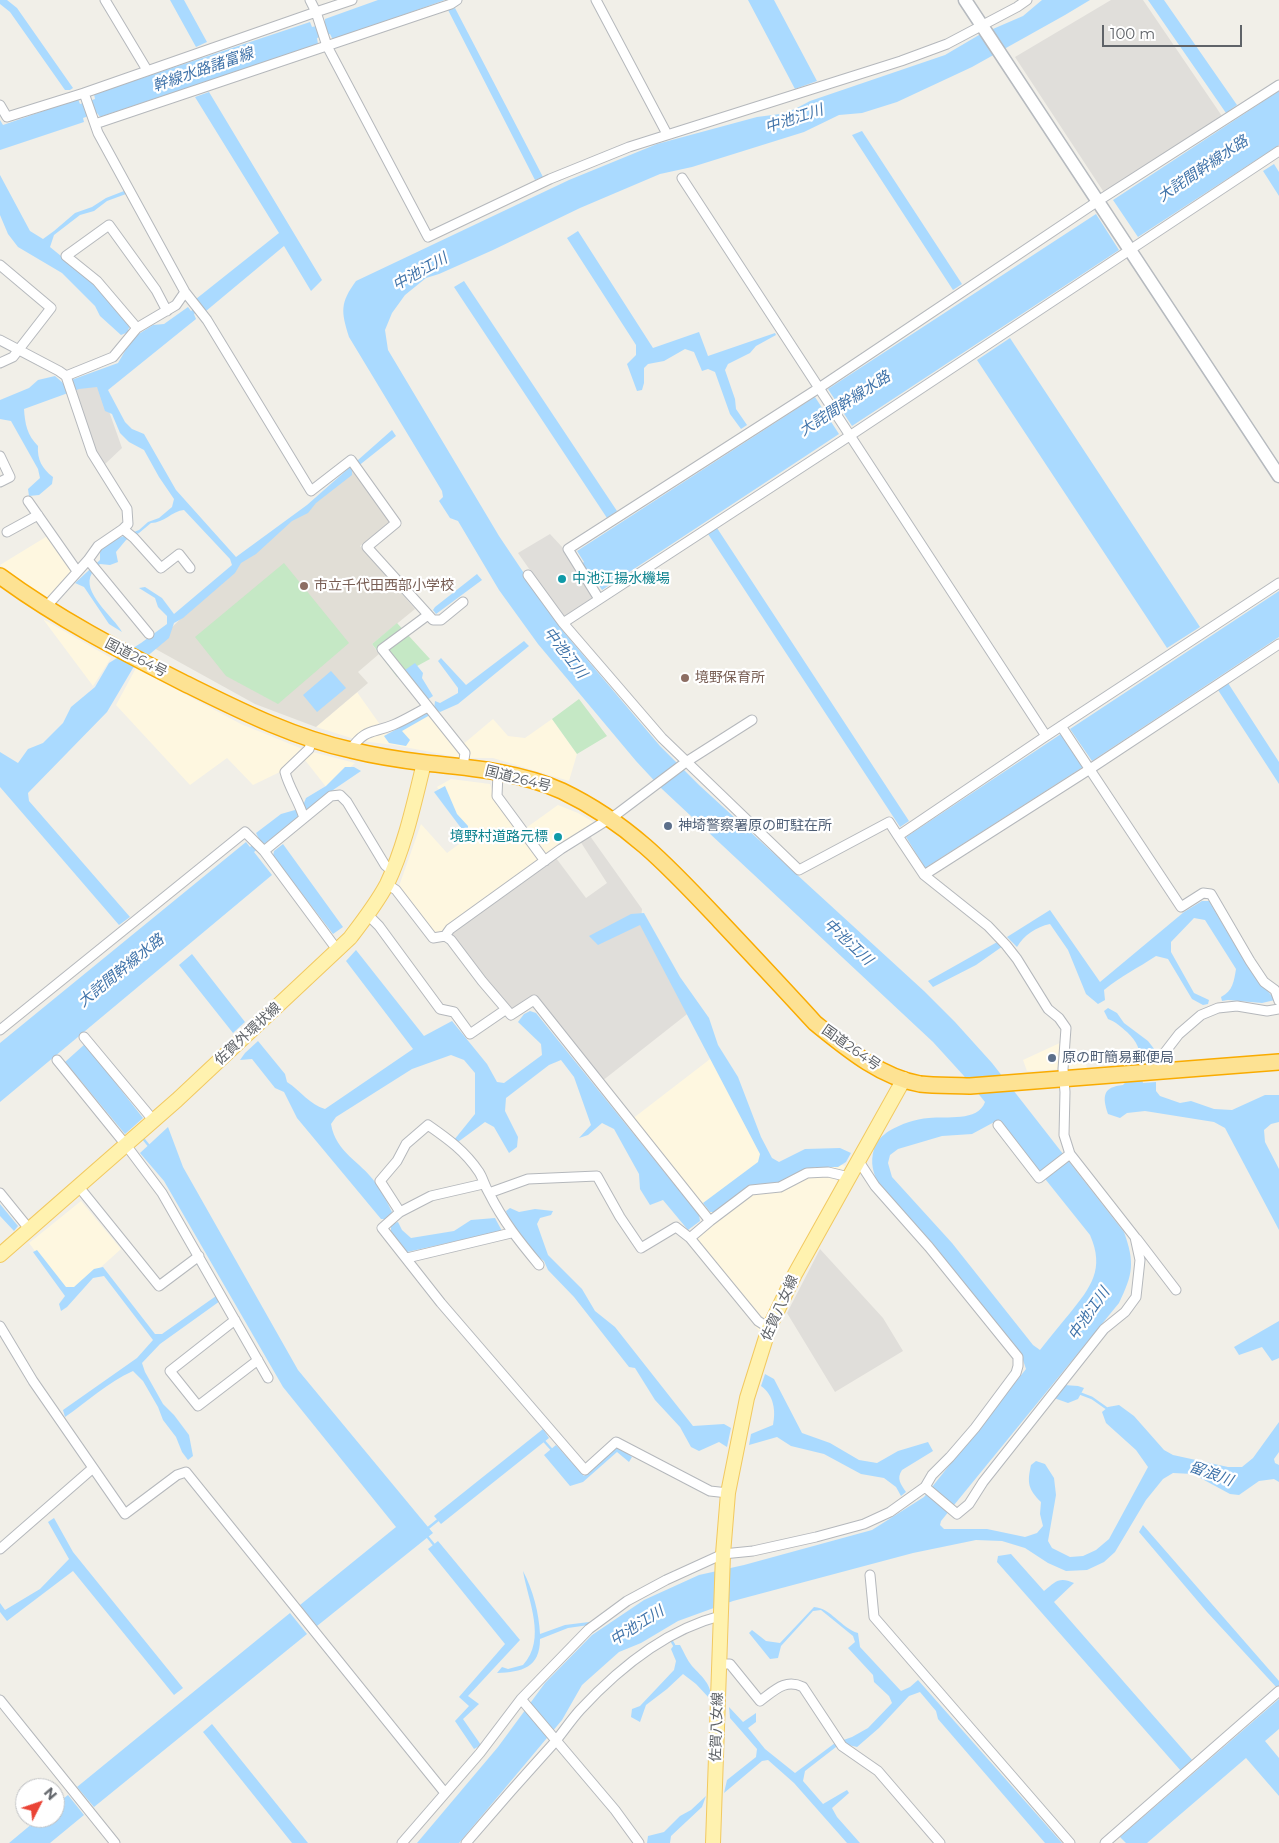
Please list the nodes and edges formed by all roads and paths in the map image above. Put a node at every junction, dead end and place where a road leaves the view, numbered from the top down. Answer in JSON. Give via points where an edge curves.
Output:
{"nodes":[{"id":1,"x":310,"y":0,"type":"edge"},
{"id":2,"x":352,"y":0,"type":"edge"},
{"id":3,"x":457,"y":0,"type":"edge"},
{"id":4,"x":596,"y":0,"type":"edge"},
{"id":5,"x":966,"y":0,"type":"edge"},
{"id":6,"x":1027,"y":0,"type":"edge"},
{"id":7,"x":107,"y":1,"type":"edge"},
{"id":8,"x":317,"y":16,"type":"junction"},
{"id":9,"x":983,"y":26,"type":"junction"},
{"id":10,"x":325,"y":42,"type":"junction"},
{"id":11,"x":147,"y":70,"type":"junction"},
{"id":12,"x":1279,"y":85,"type":"edge"},
{"id":13,"x":86,"y":97,"type":"junction"},
{"id":14,"x":0,"y":105,"type":"edge"},
{"id":15,"x":94,"y":121,"type":"junction"},
{"id":16,"x":667,"y":134,"type":"junction"},
{"id":17,"x":1279,"y":151,"type":"edge"},
{"id":18,"x":682,"y":178,"type":"dead end"},
{"id":19,"x":1098,"y":202,"type":"junction"},
{"id":20,"x":1130,"y":249,"type":"junction"},
{"id":21,"x":0,"y":265,"type":"edge"},
{"id":22,"x":185,"y":292,"type":"junction"},
{"id":23,"x":167,"y":311,"type":"junction"},
{"id":24,"x":132,"y":333,"type":"junction"},
{"id":25,"x":0,"y":340,"type":"edge"},
{"id":26,"x":18,"y":350,"type":"junction"},
{"id":27,"x":0,"y":363,"type":"edge"},
{"id":28,"x":67,"y":378,"type":"junction"},
{"id":29,"x":819,"y":388,"type":"junction"},
{"id":30,"x":851,"y":435,"type":"junction"},
{"id":31,"x":0,"y":456,"type":"edge"},
{"id":32,"x":1279,"y":476,"type":"edge"},
{"id":33,"x":0,"y":482,"type":"edge"},
{"id":34,"x":28,"y":501,"type":"dead end"},
{"id":35,"x":38,"y":515,"type":"junction"},
{"id":36,"x":123,"y":529,"type":"junction"},
{"id":37,"x":7,"y":532,"type":"dead end"},
{"id":38,"x":93,"y":565,"type":"junction"},
{"id":39,"x":190,"y":568,"type":"dead end"},
{"id":40,"x":77,"y":572,"type":"junction"},
{"id":41,"x":528,"y":574,"type":"dead end"},
{"id":42,"x":0,"y":576,"type":"edge"},
{"id":43,"x":1279,"y":583,"type":"edge"},
{"id":44,"x":599,"y":599,"type":"junction"},
{"id":45,"x":463,"y":602,"type":"dead end"},
{"id":46,"x":45,"y":608,"type":"junction"},
{"id":47,"x":428,"y":614,"type":"junction"},
{"id":48,"x":563,"y":623,"type":"junction"},
{"id":49,"x":149,"y":634,"type":"dead end"},
{"id":50,"x":1279,"y":644,"type":"edge"},
{"id":51,"x":428,"y":707,"type":"junction"},
{"id":52,"x":752,"y":720,"type":"dead end"},
{"id":53,"x":1061,"y":726,"type":"junction"},
{"id":54,"x":1046,"y":736,"type":"junction"},
{"id":55,"x":312,"y":740,"type":"junction"},
{"id":56,"x":350,"y":750,"type":"junction"},
{"id":57,"x":686,"y":762,"type":"junction"},
{"id":58,"x":424,"y":763,"type":"junction"},
{"id":59,"x":463,"y":766,"type":"junction"},
{"id":60,"x":1090,"y":769,"type":"junction"},
{"id":61,"x":498,"y":772,"type":"junction"},
{"id":62,"x":304,"y":818,"type":"junction"},
{"id":63,"x":610,"y":818,"type":"junction"},
{"id":64,"x":898,"y":836,"type":"junction"},
{"id":65,"x":264,"y":851,"type":"junction"},
{"id":66,"x":546,"y":861,"type":"junction"},
{"id":67,"x":924,"y":875,"type":"junction"},
{"id":68,"x":389,"y":877,"type":"junction"},
{"id":69,"x":368,"y":915,"type":"junction"},
{"id":70,"x":445,"y":936,"type":"junction"},
{"id":71,"x":338,"y":951,"type":"junction"},
{"id":72,"x":1279,"y":1001,"type":"edge"},
{"id":73,"x":1279,"y":1009,"type":"edge"},
{"id":74,"x":505,"y":1010,"type":"junction"},
{"id":75,"x":2,"y":1025,"type":"edge"},
{"id":76,"x":84,"y":1037,"type":"dead end"},
{"id":77,"x":57,"y":1060,"type":"dead end"},
{"id":78,"x":1279,"y":1062,"type":"edge"},
{"id":79,"x":1153,"y":1072,"type":"junction"},
{"id":80,"x":904,"y":1079,"type":"junction"},
{"id":81,"x":1064,"y":1080,"type":"junction"},
{"id":82,"x":998,"y":1125,"type":"dead end"},
{"id":83,"x":140,"y":1133,"type":"junction"},
{"id":84,"x":1070,"y":1154,"type":"junction"},
{"id":85,"x":858,"y":1160,"type":"junction"},
{"id":86,"x":849,"y":1177,"type":"junction"},
{"id":87,"x":483,"y":1184,"type":"junction"},
{"id":88,"x":79,"y":1187,"type":"junction"},
{"id":89,"x":0,"y":1193,"type":"edge"},
{"id":90,"x":489,"y":1193,"type":"junction"},
{"id":91,"x":400,"y":1212,"type":"junction"},
{"id":92,"x":705,"y":1215,"type":"junction"},
{"id":93,"x":30,"y":1230,"type":"junction"},
{"id":94,"x":511,"y":1233,"type":"junction"},
{"id":95,"x":1136,"y":1236,"type":"junction"},
{"id":96,"x":690,"y":1238,"type":"junction"},
{"id":97,"x":0,"y":1255,"type":"edge"},
{"id":98,"x":199,"y":1256,"type":"junction"},
{"id":99,"x":406,"y":1258,"type":"junction"},
{"id":100,"x":539,"y":1265,"type":"dead end"},
{"id":101,"x":1176,"y":1290,"type":"dead end"},
{"id":102,"x":235,"y":1320,"type":"junction"},
{"id":103,"x":0,"y":1326,"type":"edge"},
{"id":104,"x":769,"y":1328,"type":"junction"},
{"id":105,"x":258,"y":1360,"type":"junction"},
{"id":106,"x":268,"y":1378,"type":"dead end"},
{"id":107,"x":93,"y":1468,"type":"junction"},
{"id":108,"x":925,"y":1487,"type":"junction"},
{"id":109,"x":728,"y":1493,"type":"junction"},
{"id":110,"x":0,"y":1549,"type":"edge"},
{"id":111,"x":723,"y":1557,"type":"junction"},
{"id":112,"x":870,"y":1575,"type":"dead end"},
{"id":113,"x":720,"y":1613,"type":"junction"},
{"id":114,"x":718,"y":1664,"type":"junction"},
{"id":115,"x":1279,"y":1691,"type":"edge"},
{"id":116,"x":0,"y":1700,"type":"edge"},
{"id":117,"x":522,"y":1700,"type":"junction"},
{"id":118,"x":556,"y":1741,"type":"junction"},
{"id":119,"x":445,"y":1793,"type":"junction"},
{"id":120,"x":1117,"y":1839,"type":"edge"},
{"id":121,"x":115,"y":1843,"type":"edge"},
{"id":122,"x":402,"y":1843,"type":"edge"},
{"id":123,"x":466,"y":1843,"type":"edge"},
{"id":124,"x":639,"y":1843,"type":"edge"},
{"id":125,"x":713,"y":1843,"type":"edge"},
{"id":126,"x":940,"y":1843,"type":"edge"},
{"id":127,"x":1070,"y":1843,"type":"edge"},
{"id":128,"x":1105,"y":1843,"type":"edge"}],
"edges":[{"from":1,"to":8,"type":"street"},
{"from":2,"to":8,"type":"street"},
{"from":3,"to":10,"type":"street"},
{"from":4,"to":16,"type":"street"},
{"from":5,"to":9,"type":"street"},
{"from":6,"to":9,"type":"street"},
{"from":7,"to":11,"type":"street"},
{"from":8,"to":10,"type":"street"},
{"from":8,"to":11,"type":"street"},
{"from":9,"to":16,"type":"street","via":[[901,61]]},
{"from":9,"to":19,"type":"street"},
{"from":10,"to":15,"type":"street"},
{"from":10,"to":16,"type":"street","via":[[428,237],[550,179]]},
{"from":11,"to":13,"type":"street"},
{"from":12,"to":19,"type":"street"},
{"from":13,"to":14,"type":"street","via":[[8,117]]},
{"from":13,"to":15,"type":"street"},
{"from":15,"to":22,"type":"street"},
{"from":17,"to":20,"type":"street"},
{"from":18,"to":29,"type":"street"},
{"from":19,"to":20,"type":"street"},
{"from":19,"to":29,"type":"street"},
{"from":20,"to":30,"type":"street"},
{"from":20,"to":32,"type":"street"},
{"from":21,"to":26,"type":"street","via":[[51,308]]},
{"from":22,"to":23,"type":"street"},
{"from":22,"to":47,"type":"street","via":[[310,491],[351,460],[396,523],[367,547]]},
{"from":23,"to":24,"type":"street"},
{"from":23,"to":24,"type":"street","via":[[156,290],[109,226],[66,256],[97,281]]},
{"from":24,"to":28,"type":"street","via":[[113,357]]},
{"from":25,"to":26,"type":"street"},
{"from":26,"to":27,"type":"street","via":[[13,357]]},
{"from":26,"to":28,"type":"street"},
{"from":28,"to":36,"type":"street","via":[[92,453],[127,509],[128,524]]},
{"from":29,"to":30,"type":"street"},
{"from":29,"to":44,"type":"street","via":[[568,549]]},
{"from":30,"to":44,"type":"street"},
{"from":30,"to":54,"type":"street"},
{"from":31,"to":33,"type":"street","via":[[10,477]]},
{"from":34,"to":35,"type":"street"},
{"from":35,"to":37,"type":"street"},
{"from":35,"to":40,"type":"street"},
{"from":36,"to":38,"type":"street","via":[[98,546]]},
{"from":36,"to":39,"type":"street","via":[[161,568],[179,554]]},
{"from":38,"to":40,"type":"street"},
{"from":38,"to":49,"type":"street"},
{"from":40,"to":46,"type":"street"},
{"from":41,"to":48,"type":"street"},
{"from":42,"to":46,"type":"highway","name":"国道264号"},
{"from":43,"to":53,"type":"street"},
{"from":44,"to":48,"type":"street"},
{"from":45,"to":47,"type":"street","via":[[441,620],[433,620]]},
{"from":46,"to":55,"type":"highway","name":"国道264号","via":[[120,651],[241,712]]},
{"from":47,"to":51,"type":"street","via":[[382,649]]},
{"from":48,"to":57,"type":"street"},
{"from":50,"to":60,"type":"street"},
{"from":51,"to":56,"type":"street","via":[[392,726],[372,730],[358,739]]},
{"from":51,"to":59,"type":"street","via":[[464,753]]},
{"from":52,"to":57,"type":"street"},
{"from":53,"to":54,"type":"street"},
{"from":53,"to":60,"type":"street"},
{"from":54,"to":64,"type":"street"},
{"from":55,"to":56,"type":"highway","name":"国道264号"},
{"from":55,"to":62,"type":"street","via":[[309,749],[285,772]]},
{"from":56,"to":58,"type":"highway","name":"国道264号"},
{"from":57,"to":63,"type":"street"},
{"from":57,"to":64,"type":"street","via":[[798,870],[889,822]]},
{"from":58,"to":59,"type":"highway","name":"国道264号"},
{"from":58,"to":68,"type":"main road","name":"佐賀外環状線","via":[[401,850]]},
{"from":59,"to":61,"type":"highway","name":"国道264号"},
{"from":60,"to":67,"type":"street"},
{"from":60,"to":72,"type":"street","via":[[1181,907],[1203,893],[1211,894],[1264,982],[1275,990]]},
{"from":61,"to":63,"type":"highway","name":"国道264号","via":[[560,791]]},
{"from":61,"to":66,"type":"street","via":[[496,796]]},
{"from":62,"to":65,"type":"street"},
{"from":62,"to":68,"type":"street","via":[[332,796],[340,795],[386,865]]},
{"from":63,"to":66,"type":"street"},
{"from":63,"to":80,"type":"highway","name":"国道264号","via":[[640,840],[669,868],[816,1023],[842,1045]]},
{"from":64,"to":67,"type":"street"},
{"from":65,"to":71,"type":"street"},
{"from":65,"to":75,"type":"street","via":[[245,832]]},
{"from":66,"to":70,"type":"street","via":[[450,929]]},
{"from":67,"to":81,"type":"street","via":[[988,926],[1017,959],[1048,1008],[1060,1018],[1066,1028]]},
{"from":68,"to":69,"type":"main road","name":"佐賀外環状線"},
{"from":68,"to":70,"type":"street","via":[[433,938]]},
{"from":69,"to":71,"type":"main road","name":"佐賀外環状線"},
{"from":69,"to":74,"type":"street","via":[[440,1009],[454,1012],[470,1034]]},
{"from":70,"to":74,"type":"street"},
{"from":71,"to":83,"type":"main road","name":"佐賀外環状線"},
{"from":73,"to":79,"type":"street","via":[[1266,1011],[1237,1006],[1218,1008],[1201,1015],[1179,1034]]},
{"from":74,"to":92,"type":"street","via":[[511,1015],[534,1000]]},
{"from":76,"to":83,"type":"street"},
{"from":77,"to":83,"type":"street"},
{"from":78,"to":79,"type":"highway"},
{"from":79,"to":81,"type":"highway"},
{"from":80,"to":81,"type":"highway","name":"国道264号","via":[[921,1084],[970,1086]]},
{"from":80,"to":85,"type":"main road","name":"佐賀八女線"},
{"from":81,"to":84,"type":"street","via":[[1064,1135]]},
{"from":82,"to":84,"type":"street","via":[[1040,1178]]},
{"from":83,"to":88,"type":"main road","name":"佐賀外環状線"},
{"from":83,"to":98,"type":"street","via":[[162,1193]]},
{"from":84,"to":95,"type":"street"},
{"from":85,"to":86,"type":"main road","name":"佐賀八女線"},
{"from":85,"to":108,"type":"street","via":[[875,1186],[1018,1357],[1016,1373]]},
{"from":86,"to":92,"type":"street","via":[[828,1172],[807,1173],[780,1187],[751,1190]]},
{"from":86,"to":104,"type":"main road","name":"佐賀八女線"},
{"from":87,"to":90,"type":"street"},
{"from":87,"to":91,"type":"street","via":[[432,1196]]},
{"from":87,"to":91,"type":"street","via":[[480,1174],[462,1150],[428,1125],[406,1144],[380,1181]]},
{"from":88,"to":93,"type":"main road","name":"佐賀外環状線"},
{"from":88,"to":98,"type":"street","via":[[159,1286]]},
{"from":89,"to":93,"type":"street"},
{"from":90,"to":94,"type":"street"},
{"from":90,"to":96,"type":"street","via":[[528,1179],[597,1176],[641,1248],[676,1227]]},
{"from":91,"to":99,"type":"street","via":[[382,1228]]},
{"from":92,"to":96,"type":"street"},
{"from":93,"to":97,"type":"main road","name":"佐賀外環状線"},
{"from":94,"to":99,"type":"street"},
{"from":94,"to":100,"type":"street"},
{"from":95,"to":101,"type":"street"},
{"from":95,"to":108,"type":"street","via":[[1140,1260],[1136,1298],[1104,1329],[968,1504],[957,1514]]},
{"from":96,"to":104,"type":"street","via":[[758,1321]]},
{"from":98,"to":102,"type":"street"},
{"from":99,"to":109,"type":"street","via":[[585,1470],[616,1442],[710,1491]]},
{"from":102,"to":105,"type":"street"},
{"from":102,"to":105,"type":"street","via":[[170,1371],[198,1406]]},
{"from":103,"to":107,"type":"street","via":[[33,1381]]},
{"from":104,"to":109,"type":"main road","name":"佐賀八女線","via":[[747,1398]]},
{"from":105,"to":106,"type":"street"},
{"from":107,"to":110,"type":"street"},
{"from":107,"to":119,"type":"street","via":[[125,1514],[177,1475],[186,1472]]},
{"from":108,"to":111,"type":"street","via":[[890,1512],[864,1524]]},
{"from":109,"to":111,"type":"main road","name":"佐賀八女線"},
{"from":111,"to":113,"type":"main road","name":"佐賀八女線"},
{"from":111,"to":117,"type":"street","via":[[666,1580],[627,1601],[589,1629]]},
{"from":112,"to":127,"type":"street","via":[[874,1617]]},
{"from":113,"to":114,"type":"main road","name":"佐賀八女線"},
{"from":113,"to":118,"type":"street","via":[[657,1642],[579,1711]]},
{"from":114,"to":125,"type":"main road","name":"佐賀八女線"},
{"from":114,"to":126,"type":"street","via":[[730,1664],[760,1702],[784,1684],[795,1683],[803,1687],[839,1743],[878,1772]]},
{"from":115,"to":120,"type":"street"},
{"from":116,"to":121,"type":"street"},
{"from":117,"to":118,"type":"street"},
{"from":117,"to":119,"type":"street"},
{"from":118,"to":123,"type":"street"},
{"from":118,"to":124,"type":"street"},
{"from":119,"to":122,"type":"street"},
{"from":120,"to":128,"type":"street"}]}
